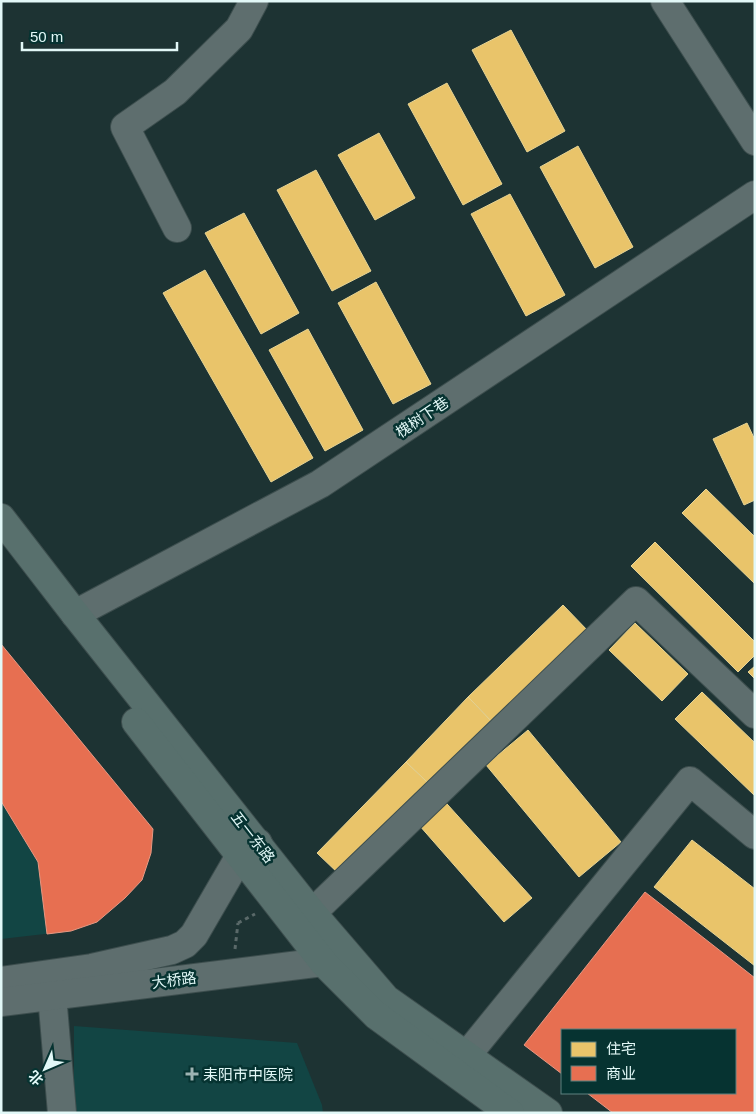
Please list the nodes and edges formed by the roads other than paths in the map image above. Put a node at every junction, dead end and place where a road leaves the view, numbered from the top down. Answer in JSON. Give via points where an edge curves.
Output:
{"nodes":[{"id":1,"x":254,"y":1,"type":"edge"},
{"id":2,"x":665,"y":1,"type":"edge"},
{"id":3,"x":755,"y":141,"type":"edge"},
{"id":4,"x":755,"y":195,"type":"edge"},
{"id":5,"x":177,"y":228,"type":"dead end"},
{"id":6,"x":1,"y":518,"type":"edge"},
{"id":7,"x":1,"y":549,"type":"edge"},
{"id":8,"x":74,"y":614,"type":"junction"},
{"id":9,"x":755,"y":714,"type":"edge"},
{"id":10,"x":755,"y":835,"type":"edge"},
{"id":11,"x":249,"y":849,"type":"junction"},
{"id":12,"x":312,"y":913,"type":"junction"},
{"id":13,"x":335,"y":959,"type":"junction"},
{"id":14,"x":1,"y":981,"type":"edge"},
{"id":15,"x":50,"y":985,"type":"junction"},
{"id":16,"x":1,"y":1002,"type":"edge"},
{"id":17,"x":466,"y":1056,"type":"junction"},
{"id":18,"x":62,"y":1113,"type":"edge"},
{"id":19,"x":510,"y":1113,"type":"edge"},
{"id":20,"x":548,"y":1113,"type":"edge"}],
"edges":[{"from":1,"to":5,"type":"street","via":[[239,30],[175,92],[125,127]]},
{"from":2,"to":3,"type":"street"},
{"from":4,"to":8,"type":"street","name":"槐树下巷","via":[[328,479]]},
{"from":6,"to":8,"type":"main road","name":"五一东路"},
{"from":7,"to":11,"type":"main road","name":"五一东路"},
{"from":8,"to":11,"type":"main road","name":"五一东路"},
{"from":9,"to":12,"type":"street","via":[[636,601]]},
{"from":10,"to":17,"type":"street","via":[[690,781]]},
{"from":11,"to":12,"type":"main road","name":"五一东路"},
{"from":11,"to":13,"type":"main road","name":"五一东路"},
{"from":11,"to":15,"type":"street","name":"大桥路","via":[[186,944],[110,964]]},
{"from":12,"to":13,"type":"main road","name":"五一东路"},
{"from":13,"to":15,"type":"street","name":"大桥路"},
{"from":13,"to":17,"type":"main road","name":"五一东路"},
{"from":13,"to":19,"type":"main road","name":"五一东路","via":[[377,1016]]},
{"from":14,"to":15,"type":"street","name":"大桥路"},
{"from":15,"to":16,"type":"street","name":"大桥路"},
{"from":15,"to":18,"type":"street"},
{"from":17,"to":20,"type":"main road","name":"五一东路"}]}
